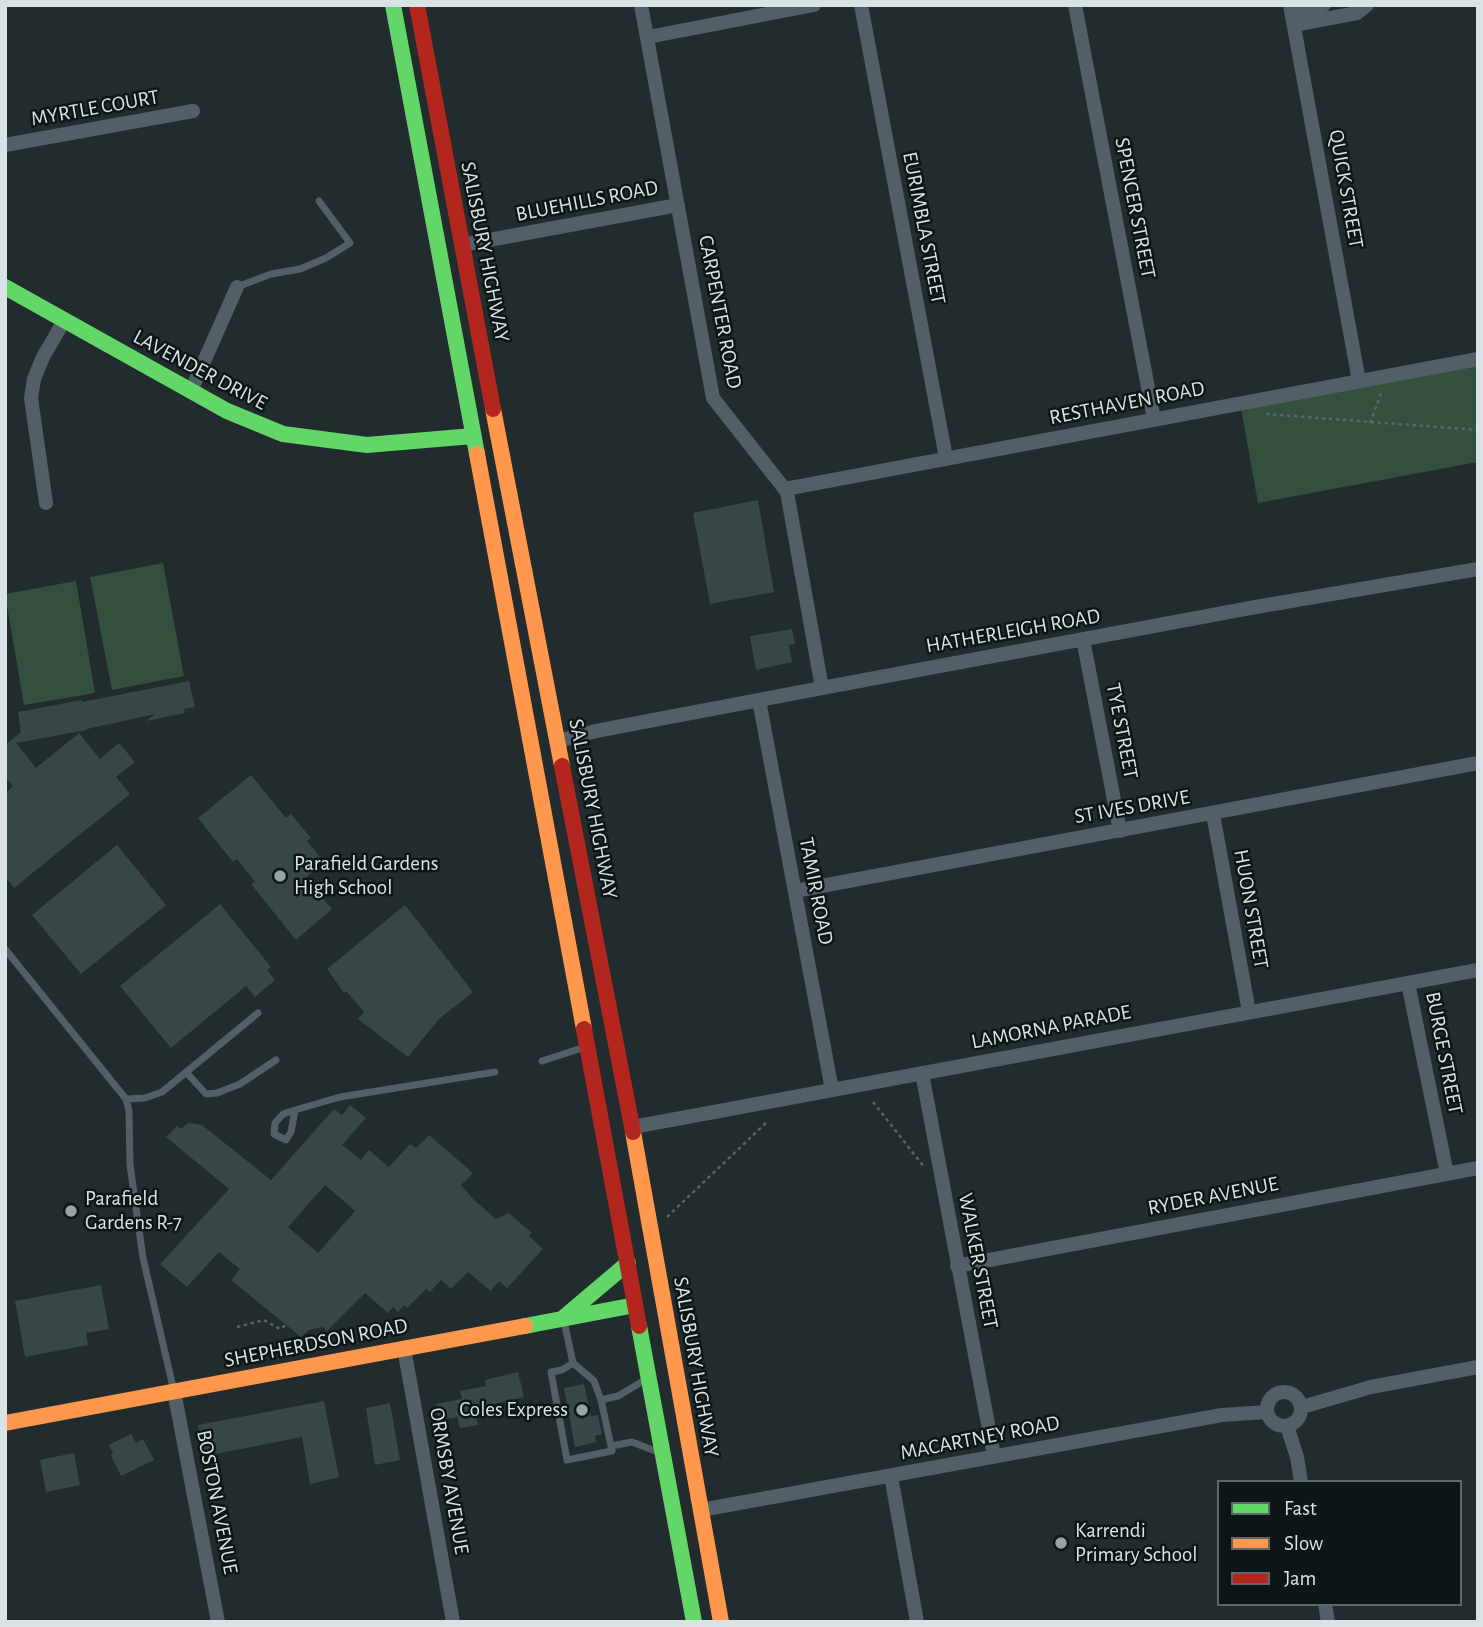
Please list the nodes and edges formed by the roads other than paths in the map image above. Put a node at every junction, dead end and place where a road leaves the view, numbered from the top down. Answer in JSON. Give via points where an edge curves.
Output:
{"nodes":[{"id":1,"x":393,"y":5,"type":"edge"},
{"id":2,"x":417,"y":5,"type":"edge"},
{"id":3,"x":641,"y":5,"type":"edge"},
{"id":4,"x":814,"y":5,"type":"edge"},
{"id":5,"x":862,"y":5,"type":"edge"},
{"id":6,"x":1075,"y":5,"type":"edge"},
{"id":7,"x":1324,"y":5,"type":"edge"},
{"id":8,"x":1367,"y":5,"type":"edge"},
{"id":9,"x":1292,"y":14,"type":"edge"},
{"id":10,"x":648,"y":37,"type":"junction"},
{"id":11,"x":193,"y":111,"type":"dead end"},
{"id":12,"x":5,"y":145,"type":"edge"},
{"id":13,"x":319,"y":201,"type":"dead end"},
{"id":14,"x":678,"y":205,"type":"junction"},
{"id":15,"x":463,"y":245,"type":"junction"},
{"id":16,"x":438,"y":250,"type":"junction"},
{"id":17,"x":5,"y":287,"type":"edge"},
{"id":18,"x":237,"y":287,"type":"joint"},
{"id":19,"x":64,"y":321,"type":"junction"},
{"id":20,"x":1478,"y":359,"type":"edge"},
{"id":21,"x":1359,"y":381,"type":"junction"},
{"id":22,"x":191,"y":391,"type":"junction"},
{"id":23,"x":1154,"y":419,"type":"junction"},
{"id":24,"x":497,"y":431,"type":"junction"},
{"id":25,"x":472,"y":436,"type":"junction"},
{"id":26,"x":946,"y":458,"type":"junction"},
{"id":27,"x":785,"y":489,"type":"junction"},
{"id":28,"x":46,"y":503,"type":"dead end"},
{"id":29,"x":1478,"y":569,"type":"edge"},
{"id":30,"x":1083,"y":639,"type":"junction"},
{"id":31,"x":822,"y":688,"type":"junction"},
{"id":32,"x":759,"y":699,"type":"junction"},
{"id":33,"x":558,"y":741,"type":"junction"},
{"id":34,"x":530,"y":747,"type":"junction"},
{"id":35,"x":1478,"y":763,"type":"edge"},
{"id":36,"x":1213,"y":814,"type":"junction"},
{"id":37,"x":1120,"y":831,"type":"junction"},
{"id":38,"x":795,"y":891,"type":"junction"},
{"id":39,"x":5,"y":949,"type":"edge"},
{"id":40,"x":1478,"y":970,"type":"edge"},
{"id":41,"x":1408,"y":983,"type":"junction"},
{"id":42,"x":1249,"y":1012,"type":"junction"},
{"id":43,"x":258,"y":1013,"type":"dead end"},
{"id":44,"x":587,"y":1046,"type":"junction"},
{"id":45,"x":276,"y":1060,"type":"dead end"},
{"id":46,"x":542,"y":1061,"type":"dead end"},
{"id":47,"x":186,"y":1072,"type":"junction"},
{"id":48,"x":495,"y":1072,"type":"dead end"},
{"id":49,"x":922,"y":1073,"type":"junction"},
{"id":50,"x":832,"y":1090,"type":"junction"},
{"id":51,"x":126,"y":1099,"type":"junction"},
{"id":52,"x":295,"y":1110,"type":"dead end"},
{"id":53,"x":633,"y":1127,"type":"junction"},
{"id":54,"x":1478,"y":1168,"type":"edge"},
{"id":55,"x":1447,"y":1174,"type":"junction"},
{"id":56,"x":628,"y":1263,"type":"junction"},
{"id":57,"x":957,"y":1266,"type":"junction"},
{"id":58,"x":663,"y":1300,"type":"junction"},
{"id":59,"x":629,"y":1306,"type":"junction"},
{"id":60,"x":563,"y":1318,"type":"junction"},
{"id":61,"x":404,"y":1348,"type":"junction"},
{"id":62,"x":573,"y":1363,"type":"junction"},
{"id":63,"x":1478,"y":1367,"type":"edge"},
{"id":64,"x":645,"y":1380,"type":"junction"},
{"id":65,"x":174,"y":1391,"type":"junction"},
{"id":66,"x":601,"y":1400,"type":"junction"},
{"id":67,"x":1302,"y":1407,"type":"junction"},
{"id":68,"x":1267,"y":1412,"type":"junction"},
{"id":69,"x":5,"y":1423,"type":"edge"},
{"id":70,"x":1287,"y":1426,"type":"junction"},
{"id":71,"x":611,"y":1446,"type":"junction"},
{"id":72,"x":662,"y":1453,"type":"junction"},
{"id":73,"x":994,"y":1456,"type":"junction"},
{"id":74,"x":891,"y":1476,"type":"junction"},
{"id":75,"x":1301,"y":1480,"type":"edge"},
{"id":76,"x":701,"y":1510,"type":"junction"},
{"id":77,"x":674,"y":1515,"type":"junction"},
{"id":78,"x":218,"y":1622,"type":"edge"},
{"id":79,"x":453,"y":1622,"type":"edge"},
{"id":80,"x":694,"y":1622,"type":"edge"},
{"id":81,"x":721,"y":1622,"type":"edge"},
{"id":82,"x":917,"y":1622,"type":"edge"}],
"edges":[{"from":1,"to":16,"type":"main road"},
{"from":2,"to":15,"type":"main road","name":"SALISBURY HIGHWAY"},
{"from":3,"to":10,"type":"street","name":"CARPENTER ROAD"},
{"from":4,"to":10,"type":"street"},
{"from":5,"to":26,"type":"street","name":"EURIMBLA STREET"},
{"from":6,"to":23,"type":"street","name":"SPENCER STREET"},
{"from":7,"to":9,"type":"street"},
{"from":8,"to":9,"type":"street","via":[[1357,13]]},
{"from":9,"to":21,"type":"street","name":"QUICK STREET"},
{"from":10,"to":14,"type":"street","name":"CARPENTER ROAD"},
{"from":11,"to":12,"type":"street","name":"MYRTLE COURT"},
{"from":13,"to":18,"type":"lane","via":[[350,243],[300,269]]},
{"from":14,"to":15,"type":"street","name":"BLUEHILLS ROAD"},
{"from":14,"to":27,"type":"street","name":"CARPENTER ROAD","via":[[713,398]]},
{"from":15,"to":16,"type":"main road"},
{"from":15,"to":24,"type":"main road","name":"SALISBURY HIGHWAY"},
{"from":16,"to":25,"type":"main road"},
{"from":17,"to":19,"type":"main road","name":"LAVENDER DRIVE"},
{"from":18,"to":22,"type":"street"},
{"from":19,"to":22,"type":"main road","name":"LAVENDER DRIVE"},
{"from":19,"to":28,"type":"street","via":[[43,357],[31,398]]},
{"from":20,"to":21,"type":"street","name":"RESTHAVEN ROAD"},
{"from":21,"to":23,"type":"street","name":"RESTHAVEN ROAD"},
{"from":22,"to":25,"type":"main road","name":"LAVENDER DRIVE","via":[[260,425],[309,439],[367,445]]},
{"from":23,"to":26,"type":"street","name":"RESTHAVEN ROAD"},
{"from":24,"to":25,"type":"main road","name":"LAVENDER DRIVE"},
{"from":24,"to":33,"type":"main road","name":"SALISBURY HIGHWAY"},
{"from":25,"to":34,"type":"main road"},
{"from":26,"to":27,"type":"street","name":"RESTHAVEN ROAD"},
{"from":27,"to":31,"type":"street","name":"CARPENTER ROAD"},
{"from":29,"to":30,"type":"street","name":"HATHERLEIGH ROAD"},
{"from":30,"to":31,"type":"street","name":"HATHERLEIGH ROAD"},
{"from":30,"to":37,"type":"street","name":"TYE STREET"},
{"from":31,"to":32,"type":"street","name":"HATHERLEIGH ROAD"},
{"from":32,"to":33,"type":"street","name":"HATHERLEIGH ROAD"},
{"from":32,"to":38,"type":"street","name":"TAMIR ROAD"},
{"from":33,"to":34,"type":"main road"},
{"from":33,"to":53,"type":"main road","name":"SALISBURY HIGHWAY"},
{"from":34,"to":44,"type":"main road"},
{"from":35,"to":36,"type":"street","name":"ST IVES DRIVE"},
{"from":36,"to":37,"type":"street","name":"ST IVES DRIVE"},
{"from":36,"to":42,"type":"street","name":"HUON STREET"},
{"from":37,"to":38,"type":"street","name":"ST IVES DRIVE"},
{"from":38,"to":50,"type":"street","name":"TAMIR ROAD"},
{"from":39,"to":51,"type":"lane"},
{"from":40,"to":41,"type":"street","name":"LAMORNA PARADE"},
{"from":41,"to":42,"type":"street","name":"LAMORNA PARADE"},
{"from":41,"to":55,"type":"street","name":"BURGE STREET"},
{"from":42,"to":49,"type":"street","name":"LAMORNA PARADE"},
{"from":43,"to":47,"type":"lane"},
{"from":44,"to":46,"type":"lane"},
{"from":44,"to":56,"type":"main road"},
{"from":45,"to":47,"type":"lane","via":[[218,1093],[206,1094]]},
{"from":47,"to":51,"type":"lane","via":[[162,1092]]},
{"from":48,"to":52,"type":"lane","via":[[340,1097]]},
{"from":49,"to":50,"type":"street","name":"LAMORNA PARADE"},
{"from":49,"to":57,"type":"street","name":"WALKER STREET"},
{"from":50,"to":53,"type":"street","name":"LAMORNA PARADE"},
{"from":51,"to":65,"type":"lane","via":[[143,1258]]},
{"from":53,"to":58,"type":"main road","name":"SALISBURY HIGHWAY"},
{"from":54,"to":55,"type":"street","name":"RYDER AVENUE"},
{"from":55,"to":57,"type":"street","name":"RYDER AVENUE"},
{"from":56,"to":59,"type":"main road"},
{"from":56,"to":60,"type":"main road"},
{"from":57,"to":73,"type":"street","name":"WALKER STREET"},
{"from":58,"to":59,"type":"main road","name":"SHEPHERDSON ROAD"},
{"from":58,"to":76,"type":"main road","name":"SALISBURY HIGHWAY"},
{"from":59,"to":60,"type":"main road","name":"SHEPHERDSON ROAD"},
{"from":59,"to":64,"type":"main road"},
{"from":60,"to":61,"type":"main road","name":"SHEPHERDSON ROAD"},
{"from":60,"to":62,"type":"lane"},
{"from":61,"to":65,"type":"main road","name":"SHEPHERDSON ROAD"},
{"from":61,"to":79,"type":"street","name":"ORMSBY AVENUE"},
{"from":62,"to":66,"type":"lane","via":[[594,1381]]},
{"from":62,"to":71,"type":"lane","via":[[551,1371],[567,1460],[612,1451]]},
{"from":63,"to":67,"type":"street","via":[[1371,1387]]},
{"from":64,"to":66,"type":"lane"},
{"from":64,"to":72,"type":"main road"},
{"from":65,"to":69,"type":"main road","name":"SHEPHERDSON ROAD"},
{"from":65,"to":78,"type":"street","name":"BOSTON AVENUE"},
{"from":66,"to":71,"type":"lane"},
{"from":67,"to":68,"type":"street","via":[[1296,1396],[1285,1391],[1269,1400]]},
{"from":67,"to":70,"type":"street","via":[[1296,1421]]},
{"from":68,"to":70,"type":"street","via":[[1274,1423]]},
{"from":68,"to":73,"type":"street","name":"MACARTNEY ROAD","via":[[1222,1415]]},
{"from":70,"to":75,"type":"street"},
{"from":71,"to":72,"type":"lane","via":[[632,1442]]},
{"from":72,"to":77,"type":"main road"},
{"from":73,"to":74,"type":"street","name":"MACARTNEY ROAD"},
{"from":74,"to":76,"type":"street","name":"MACARTNEY ROAD"},
{"from":74,"to":82,"type":"street"},
{"from":76,"to":77,"type":"main road"},
{"from":76,"to":81,"type":"main road","name":"SALISBURY HIGHWAY"},
{"from":77,"to":80,"type":"main road"}]}
